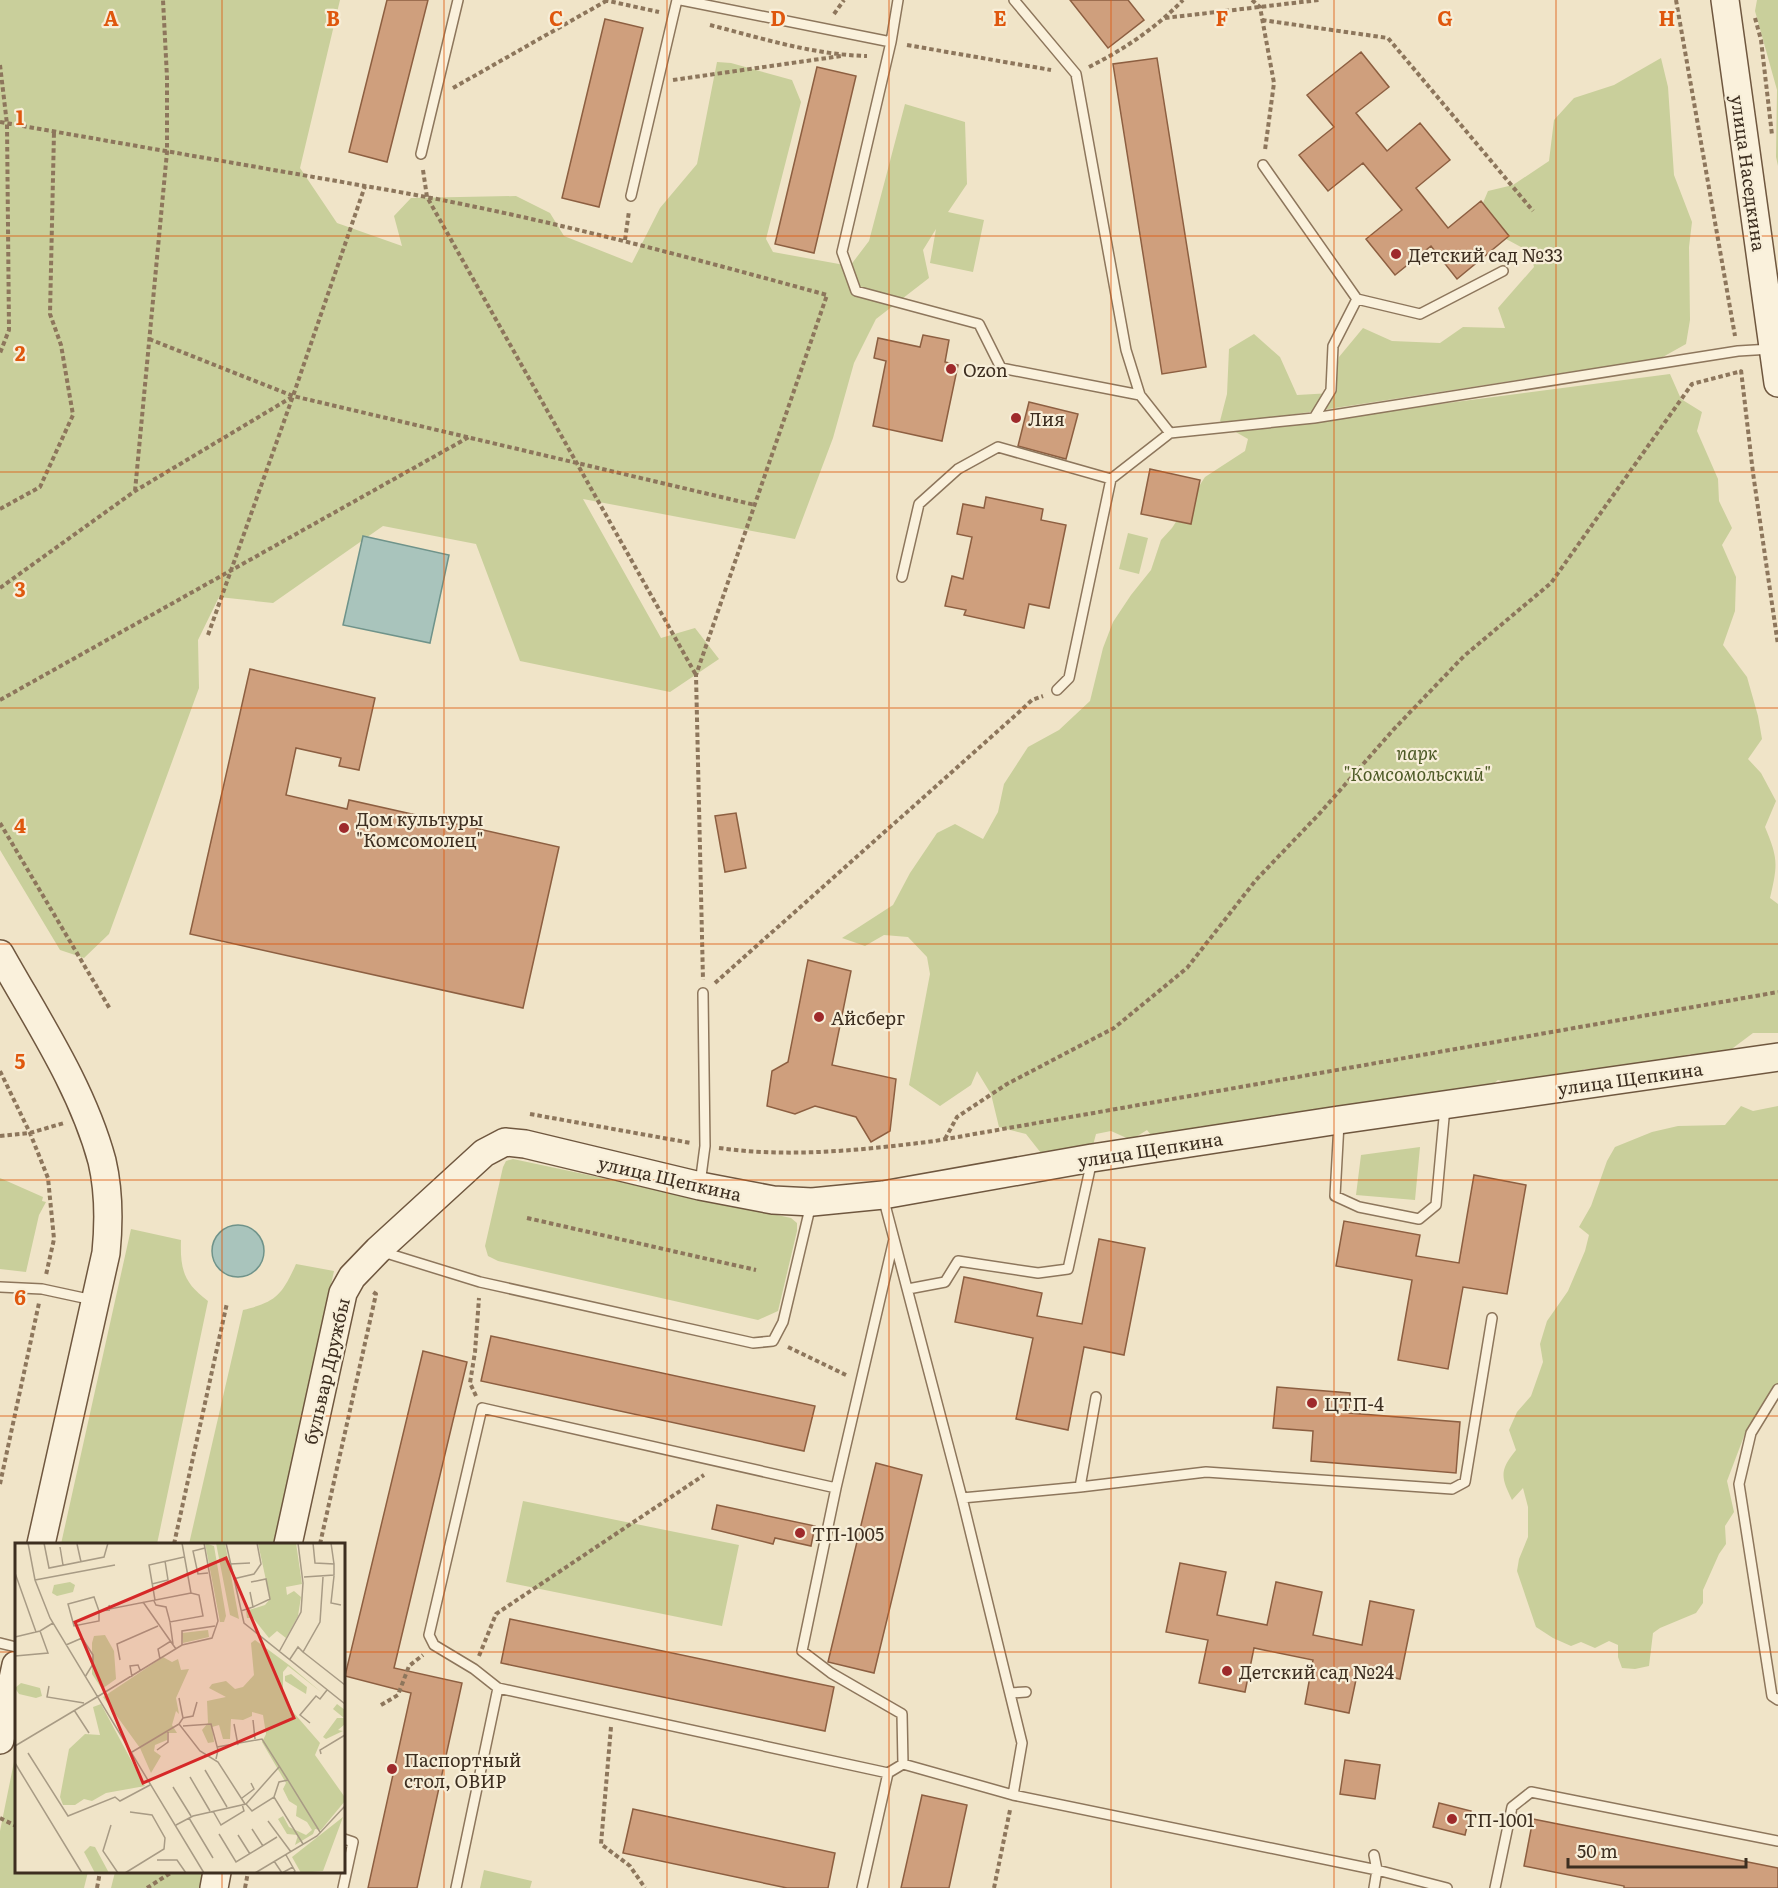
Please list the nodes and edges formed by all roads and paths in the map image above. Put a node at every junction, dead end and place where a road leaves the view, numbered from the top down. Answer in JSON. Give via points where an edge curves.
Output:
{"nodes":[{"id":1,"x":163,"y":0,"type":"edge"},
{"id":2,"x":458,"y":0,"type":"edge"},
{"id":3,"x":605,"y":0,"type":"edge"},
{"id":4,"x":679,"y":0,"type":"edge"},
{"id":5,"x":898,"y":0,"type":"edge"},
{"id":6,"x":1014,"y":0,"type":"edge"},
{"id":7,"x":1183,"y":0,"type":"edge"},
{"id":8,"x":1252,"y":0,"type":"edge"},
{"id":9,"x":1319,"y":0,"type":"edge"},
{"id":10,"x":1676,"y":0,"type":"edge"},
{"id":11,"x":1725,"y":0,"type":"edge"},
{"id":12,"x":1260,"y":8,"type":"junction"},
{"id":13,"x":1753,"y":10,"type":"dead end"},
{"id":14,"x":674,"y":15,"type":"junction"},
{"id":15,"x":1165,"y":18,"type":"junction"},
{"id":16,"x":1262,"y":20,"type":"junction"},
{"id":17,"x":891,"y":42,"type":"junction"},
{"id":18,"x":845,"y":55,"type":"junction"},
{"id":19,"x":888,"y":56,"type":"junction"},
{"id":20,"x":0,"y":65,"type":"edge"},
{"id":21,"x":1076,"y":74,"type":"junction"},
{"id":22,"x":658,"y":83,"type":"junction"},
{"id":23,"x":435,"y":98,"type":"junction"},
{"id":24,"x":0,"y":122,"type":"edge"},
{"id":25,"x":7,"y":124,"type":"junction"},
{"id":26,"x":54,"y":132,"type":"junction"},
{"id":27,"x":1773,"y":144,"type":"dead end"},
{"id":28,"x":167,"y":152,"type":"junction"},
{"id":29,"x":421,"y":154,"type":"joint"},
{"id":30,"x":1263,"y":165,"type":"joint"},
{"id":31,"x":365,"y":186,"type":"junction"},
{"id":32,"x":630,"y":196,"type":"joint"},
{"id":33,"x":427,"y":197,"type":"junction"},
{"id":34,"x":1533,"y":211,"type":"dead end"},
{"id":35,"x":625,"y":240,"type":"junction"},
{"id":36,"x":1503,"y":272,"type":"dead end"},
{"id":37,"x":1357,"y":299,"type":"junction"},
{"id":38,"x":150,"y":339,"type":"junction"},
{"id":39,"x":1773,"y":349,"type":"junction"},
{"id":40,"x":1738,"y":351,"type":"junction"},
{"id":41,"x":0,"y":353,"type":"edge"},
{"id":42,"x":1742,"y":372,"type":"junction"},
{"id":43,"x":1778,"y":382,"type":"edge"},
{"id":44,"x":1140,"y":395,"type":"junction"},
{"id":45,"x":293,"y":396,"type":"junction"},
{"id":46,"x":1314,"y":418,"type":"junction"},
{"id":47,"x":1170,"y":433,"type":"junction"},
{"id":48,"x":470,"y":437,"type":"junction"},
{"id":49,"x":577,"y":464,"type":"junction"},
{"id":50,"x":1111,"y":479,"type":"junction"},
{"id":51,"x":135,"y":491,"type":"junction"},
{"id":52,"x":755,"y":505,"type":"junction"},
{"id":53,"x":0,"y":509,"type":"edge"},
{"id":54,"x":231,"y":571,"type":"junction"},
{"id":55,"x":902,"y":578,"type":"dead end"},
{"id":56,"x":0,"y":588,"type":"edge"},
{"id":57,"x":208,"y":635,"type":"dead end"},
{"id":58,"x":1778,"y":645,"type":"edge"},
{"id":59,"x":696,"y":675,"type":"junction"},
{"id":60,"x":1058,"y":690,"type":"dead end"},
{"id":61,"x":0,"y":700,"type":"edge"},
{"id":62,"x":1032,"y":700,"type":"dead end"},
{"id":63,"x":0,"y":823,"type":"edge"},
{"id":64,"x":0,"y":954,"type":"edge"},
{"id":65,"x":1778,"y":992,"type":"edge"},
{"id":66,"x":703,"y":993,"type":"junction"},
{"id":67,"x":110,"y":1009,"type":"dead end"},
{"id":68,"x":1778,"y":1057,"type":"edge"},
{"id":69,"x":1445,"y":1105,"type":"junction"},
{"id":70,"x":530,"y":1114,"type":"dead end"},
{"id":71,"x":86,"y":1117,"type":"junction"},
{"id":72,"x":1340,"y":1120,"type":"junction"},
{"id":73,"x":0,"y":1136,"type":"edge"},
{"id":74,"x":945,"y":1139,"type":"junction"},
{"id":75,"x":525,"y":1144,"type":"joint"},
{"id":76,"x":705,"y":1146,"type":"junction"},
{"id":77,"x":1092,"y":1158,"type":"junction"},
{"id":78,"x":700,"y":1186,"type":"junction"},
{"id":79,"x":883,"y":1195,"type":"junction"},
{"id":80,"x":812,"y":1202,"type":"junction"},
{"id":81,"x":527,"y":1218,"type":"dead end"},
{"id":82,"x":894,"y":1236,"type":"junction"},
{"id":83,"x":378,"y":1250,"type":"junction"},
{"id":84,"x":756,"y":1270,"type":"dead end"},
{"id":85,"x":352,"y":1277,"type":"junction"},
{"id":86,"x":480,"y":1282,"type":"junction"},
{"id":87,"x":0,"y":1287,"type":"edge"},
{"id":88,"x":908,"y":1289,"type":"junction"},
{"id":89,"x":95,"y":1301,"type":"junction"},
{"id":90,"x":227,"y":1303,"type":"dead end"},
{"id":91,"x":1491,"y":1318,"type":"dead end"},
{"id":92,"x":773,"y":1341,"type":"junction"},
{"id":93,"x":861,"y":1382,"type":"junction"},
{"id":94,"x":1778,"y":1389,"type":"edge"},
{"id":95,"x":1096,"y":1397,"type":"dead end"},
{"id":96,"x":482,"y":1407,"type":"junction"},
{"id":97,"x":722,"y":1463,"type":"junction"},
{"id":98,"x":1080,"y":1487,"type":"junction"},
{"id":99,"x":836,"y":1488,"type":"junction"},
{"id":100,"x":962,"y":1498,"type":"junction"},
{"id":101,"x":41,"y":1543,"type":"edge"},
{"id":102,"x":174,"y":1543,"type":"edge"},
{"id":103,"x":288,"y":1543,"type":"edge"},
{"id":104,"x":320,"y":1543,"type":"edge"},
{"id":105,"x":0,"y":1643,"type":"edge"},
{"id":106,"x":434,"y":1645,"type":"junction"},
{"id":107,"x":15,"y":1647,"type":"edge"},
{"id":108,"x":474,"y":1668,"type":"junction"},
{"id":109,"x":15,"y":1670,"type":"edge"},
{"id":110,"x":498,"y":1689,"type":"junction"},
{"id":111,"x":1026,"y":1692,"type":"dead end"},
{"id":112,"x":1010,"y":1693,"type":"junction"},
{"id":113,"x":1778,"y":1700,"type":"edge"},
{"id":114,"x":381,"y":1705,"type":"dead end"},
{"id":115,"x":612,"y":1714,"type":"junction"},
{"id":116,"x":0,"y":1740,"type":"edge"},
{"id":117,"x":903,"y":1764,"type":"junction"},
{"id":118,"x":888,"y":1773,"type":"junction"},
{"id":119,"x":1013,"y":1795,"type":"junction"},
{"id":120,"x":0,"y":1818,"type":"edge"},
{"id":121,"x":15,"y":1826,"type":"edge"},
{"id":122,"x":345,"y":1839,"type":"edge"},
{"id":123,"x":1778,"y":1841,"type":"edge"},
{"id":124,"x":1374,"y":1856,"type":"dead end"},
{"id":125,"x":1377,"y":1870,"type":"junction"},
{"id":126,"x":100,"y":1873,"type":"edge"},
{"id":127,"x":170,"y":1873,"type":"edge"},
{"id":128,"x":218,"y":1873,"type":"edge"},
{"id":129,"x":248,"y":1873,"type":"edge"},
{"id":130,"x":97,"y":1888,"type":"edge"},
{"id":131,"x":147,"y":1888,"type":"edge"},
{"id":132,"x":214,"y":1888,"type":"edge"},
{"id":133,"x":245,"y":1888,"type":"edge"},
{"id":134,"x":343,"y":1888,"type":"edge"},
{"id":135,"x":456,"y":1888,"type":"edge"},
{"id":136,"x":645,"y":1888,"type":"edge"},
{"id":137,"x":862,"y":1888,"type":"edge"},
{"id":138,"x":994,"y":1888,"type":"edge"},
{"id":139,"x":1374,"y":1888,"type":"edge"},
{"id":140,"x":1446,"y":1888,"type":"edge"},
{"id":141,"x":1495,"y":1888,"type":"edge"}],
"edges":[{"from":1,"to":28,"type":"path"},
{"from":2,"to":23,"type":"lane"},
{"from":3,"to":14,"type":"path"},
{"from":3,"to":23,"type":"path"},
{"from":4,"to":14,"type":"lane"},
{"from":4,"to":17,"type":"lane"},
{"from":5,"to":17,"type":"lane"},
{"from":6,"to":21,"type":"lane"},
{"from":7,"to":15,"type":"path"},
{"from":8,"to":12,"type":"path"},
{"from":9,"to":12,"type":"path"},
{"from":10,"to":40,"type":"path"},
{"from":11,"to":39,"type":"main road","name":"улица Наседкина"},
{"from":12,"to":15,"type":"path"},
{"from":12,"to":16,"type":"path"},
{"from":13,"to":27,"type":"path","via":[[1761,40]]},
{"from":14,"to":18,"type":"path"},
{"from":14,"to":22,"type":"lane"},
{"from":15,"to":21,"type":"path","via":[[1112,56]]},
{"from":16,"to":30,"type":"path","via":[[1274,83]]},
{"from":16,"to":34,"type":"path","via":[[1388,38]]},
{"from":17,"to":19,"type":"lane"},
{"from":17,"to":21,"type":"path"},
{"from":18,"to":19,"type":"path"},
{"from":18,"to":22,"type":"path"},
{"from":19,"to":44,"type":"lane","via":[[842,252],[856,291],[979,324],[1001,368]]},
{"from":20,"to":25,"type":"path"},
{"from":21,"to":44,"type":"lane","via":[[1126,351]]},
{"from":22,"to":32,"type":"lane"},
{"from":23,"to":29,"type":"lane"},
{"from":24,"to":25,"type":"path"},
{"from":25,"to":26,"type":"path"},
{"from":25,"to":41,"type":"path","via":[[9,330]]},
{"from":26,"to":28,"type":"path"},
{"from":26,"to":53,"type":"path","via":[[50,314],[61,345],[73,415],[40,487]]},
{"from":28,"to":31,"type":"path"},
{"from":28,"to":38,"type":"path"},
{"from":29,"to":33,"type":"path"},
{"from":30,"to":37,"type":"lane"},
{"from":31,"to":33,"type":"path"},
{"from":31,"to":45,"type":"path"},
{"from":32,"to":35,"type":"path"},
{"from":33,"to":35,"type":"path"},
{"from":33,"to":49,"type":"path"},
{"from":35,"to":52,"type":"path","via":[[827,295]]},
{"from":36,"to":37,"type":"lane","via":[[1420,314]]},
{"from":37,"to":46,"type":"lane","via":[[1333,346],[1330,390]]},
{"from":38,"to":45,"type":"path"},
{"from":38,"to":51,"type":"path"},
{"from":39,"to":40,"type":"lane"},
{"from":39,"to":43,"type":"main road","name":"улица Наседкина"},
{"from":40,"to":42,"type":"path"},
{"from":40,"to":46,"type":"lane"},
{"from":42,"to":58,"type":"path"},
{"from":42,"to":74,"type":"path","via":[[1692,384],[1551,583],[1456,664],[1256,880],[1186,968],[1114,1028],[1007,1084],[957,1117]]},
{"from":44,"to":47,"type":"lane"},
{"from":45,"to":48,"type":"path"},
{"from":45,"to":51,"type":"path"},
{"from":45,"to":54,"type":"path"},
{"from":46,"to":47,"type":"lane"},
{"from":47,"to":50,"type":"lane"},
{"from":48,"to":49,"type":"path"},
{"from":48,"to":54,"type":"path"},
{"from":49,"to":52,"type":"path"},
{"from":49,"to":59,"type":"path"},
{"from":50,"to":55,"type":"lane","via":[[998,447],[958,469],[919,504]]},
{"from":50,"to":60,"type":"lane","via":[[1069,678]]},
{"from":51,"to":56,"type":"path"},
{"from":52,"to":59,"type":"path"},
{"from":54,"to":57,"type":"path"},
{"from":54,"to":61,"type":"path"},
{"from":59,"to":66,"type":"path"},
{"from":62,"to":66,"type":"path"},
{"from":63,"to":67,"type":"path"},
{"from":64,"to":71,"type":"main road","via":[[66,1072]]},
{"from":65,"to":74,"type":"path"},
{"from":66,"to":76,"type":"lane"},
{"from":68,"to":69,"type":"main road","name":"улица Щепкина"},
{"from":69,"to":72,"type":"main road","name":"улица Щепкина"},
{"from":69,"to":72,"type":"lane","via":[[1436,1205],[1419,1219],[1359,1208],[1335,1196]]},
{"from":70,"to":76,"type":"path"},
{"from":71,"to":73,"type":"path","via":[[30,1133]]},
{"from":71,"to":89,"type":"main road","via":[[102,1162],[109,1220]]},
{"from":72,"to":77,"type":"main road","name":"улица Щепкина"},
{"from":74,"to":76,"type":"path","via":[[858,1150],[752,1152]]},
{"from":75,"to":78,"type":"main road","name":"улица Щепкина"},
{"from":75,"to":83,"type":"main road","name":"бульвар Дружбы","via":[[505,1142],[484,1153]]},
{"from":76,"to":78,"type":"lane"},
{"from":77,"to":79,"type":"main road","name":"улица Щепкина"},
{"from":77,"to":88,"type":"lane","via":[[1068,1269],[1038,1273],[958,1261],[945,1282]]},
{"from":78,"to":80,"type":"main road","name":"улица Щепкина","via":[[773,1200]]},
{"from":79,"to":80,"type":"main road","name":"улица Щепкина"},
{"from":79,"to":82,"type":"lane"},
{"from":80,"to":92,"type":"lane","via":[[783,1322]]},
{"from":81,"to":84,"type":"path"},
{"from":82,"to":88,"type":"lane"},
{"from":82,"to":93,"type":"lane"},
{"from":83,"to":85,"type":"main road","name":"бульвар Дружбы"},
{"from":83,"to":86,"type":"lane"},
{"from":85,"to":103,"type":"main road","name":"бульвар Дружбы","via":[[343,1293],[333,1332]]},
{"from":85,"to":104,"type":"path","via":[[376,1294]]},
{"from":86,"to":92,"type":"lane","via":[[753,1344]]},
{"from":86,"to":96,"type":"path","via":[[470,1383]]},
{"from":87,"to":89,"type":"lane","via":[[42,1289]]},
{"from":88,"to":100,"type":"lane"},
{"from":89,"to":101,"type":"main road"},
{"from":90,"to":102,"type":"path"},
{"from":91,"to":98,"type":"lane","via":[[1465,1482],[1452,1490],[1206,1472]]},
{"from":92,"to":93,"type":"path"},
{"from":93,"to":99,"type":"lane"},
{"from":94,"to":113,"type":"lane","via":[[1751,1433],[1739,1484],[1772,1696]]},
{"from":95,"to":98,"type":"lane"},
{"from":96,"to":97,"type":"lane"},
{"from":96,"to":106,"type":"lane","via":[[429,1635]]},
{"from":97,"to":99,"type":"lane"},
{"from":97,"to":108,"type":"path","via":[[496,1614]]},
{"from":98,"to":100,"type":"lane"},
{"from":99,"to":117,"type":"lane","via":[[802,1652],[902,1714]]},
{"from":100,"to":112,"type":"lane"},
{"from":105,"to":107,"type":"lane"},
{"from":106,"to":108,"type":"lane"},
{"from":106,"to":114,"type":"path","via":[[409,1666],[398,1695]]},
{"from":108,"to":110,"type":"lane"},
{"from":109,"to":116,"type":"main road"},
{"from":110,"to":115,"type":"lane"},
{"from":110,"to":135,"type":"lane"},
{"from":111,"to":112,"type":"lane"},
{"from":112,"to":119,"type":"lane","via":[[1022,1743]]},
{"from":115,"to":118,"type":"lane"},
{"from":115,"to":136,"type":"path","via":[[601,1844],[630,1866]]},
{"from":117,"to":118,"type":"lane"},
{"from":117,"to":119,"type":"lane"},
{"from":118,"to":137,"type":"lane"},
{"from":119,"to":125,"type":"lane"},
{"from":119,"to":138,"type":"path"},
{"from":120,"to":121,"type":"path"},
{"from":122,"to":134,"type":"lane","via":[[353,1842]]},
{"from":123,"to":141,"type":"lane","via":[[1531,1792],[1512,1807]]},
{"from":124,"to":125,"type":"lane"},
{"from":125,"to":139,"type":"lane"},
{"from":125,"to":140,"type":"lane"},
{"from":126,"to":130,"type":"path"},
{"from":127,"to":131,"type":"path"},
{"from":128,"to":132,"type":"main road"},
{"from":129,"to":133,"type":"path"}]}
